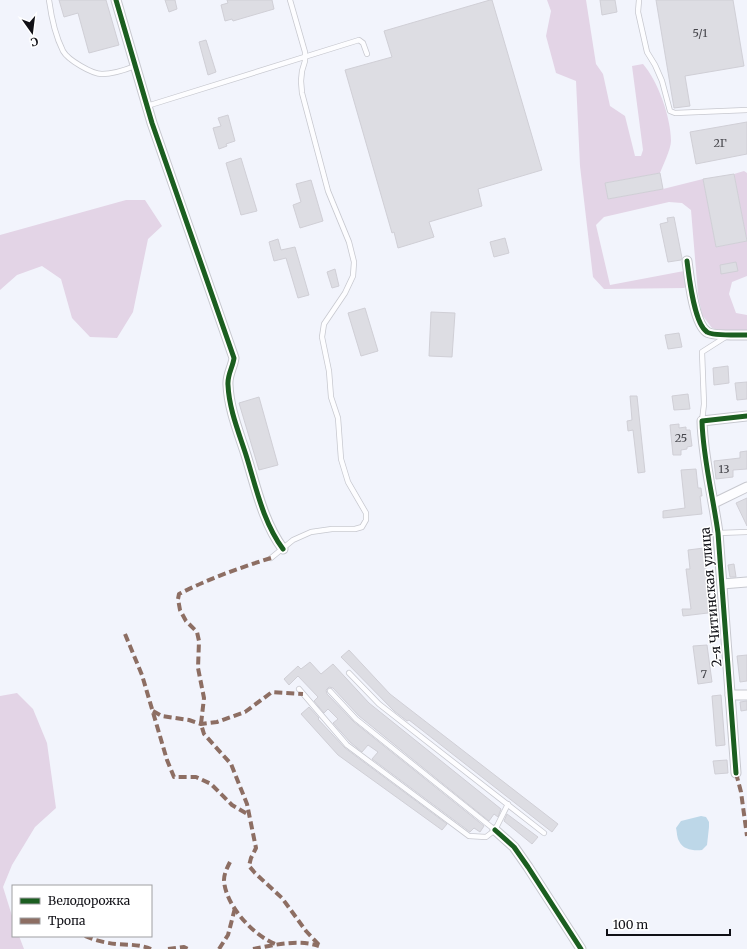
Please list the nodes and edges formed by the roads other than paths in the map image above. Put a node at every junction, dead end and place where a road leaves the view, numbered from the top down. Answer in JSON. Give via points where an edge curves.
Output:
{"nodes":[{"id":1,"x":49,"y":0,"type":"edge"},
{"id":2,"x":116,"y":0,"type":"edge"},
{"id":3,"x":290,"y":0,"type":"edge"},
{"id":4,"x":639,"y":0,"type":"edge"},
{"id":5,"x":367,"y":54,"type":"dead end"},
{"id":6,"x":305,"y":56,"type":"junction"},
{"id":7,"x":136,"y":66,"type":"junction"},
{"id":8,"x":147,"y":106,"type":"junction"},
{"id":9,"x":747,"y":110,"type":"edge"},
{"id":10,"x":687,"y":261,"type":"dead end"},
{"id":11,"x":729,"y":335,"type":"junction"},
{"id":12,"x":747,"y":335,"type":"edge"},
{"id":13,"x":747,"y":416,"type":"edge"},
{"id":14,"x":702,"y":421,"type":"junction"},
{"id":15,"x":747,"y":487,"type":"edge"},
{"id":16,"x":714,"y":503,"type":"junction"},
{"id":17,"x":747,"y":532,"type":"edge"},
{"id":18,"x":718,"y":533,"type":"junction"},
{"id":19,"x":283,"y":549,"type":"junction"},
{"id":20,"x":271,"y":558,"type":"dead end"},
{"id":21,"x":747,"y":582,"type":"edge"},
{"id":22,"x":722,"y":584,"type":"junction"},
{"id":23,"x":350,"y":673,"type":"dead end"},
{"id":24,"x":299,"y":689,"type":"dead end"},
{"id":25,"x":330,"y":691,"type":"dead end"},
{"id":26,"x":730,"y":695,"type":"junction"},
{"id":27,"x":747,"y":695,"type":"edge"},
{"id":28,"x":736,"y":773,"type":"dead end"},
{"id":29,"x":508,"y":804,"type":"junction"},
{"id":30,"x":495,"y":830,"type":"junction"},
{"id":31,"x":544,"y":833,"type":"dead end"},
{"id":32,"x":581,"y":949,"type":"edge"}],
"edges":[{"from":1,"to":7,"type":"lane","via":[[63,52],[82,67],[101,75]]},
{"from":2,"to":7,"type":"street"},
{"from":3,"to":6,"type":"lane"},
{"from":4,"to":9,"type":"lane","via":[[638,12],[647,52],[662,80],[670,111],[675,113]]},
{"from":5,"to":6,"type":"lane","via":[[363,43],[358,40]]},
{"from":6,"to":8,"type":"lane"},
{"from":6,"to":19,"type":"lane","via":[[301,81],[302,94],[328,191],[354,262],[345,293],[324,324],[322,337],[331,397],[338,418],[341,459],[348,482],[366,513],[366,520],[362,527],[355,529],[311,532],[293,540]]},
{"from":7,"to":8,"type":"street"},
{"from":8,"to":19,"type":"street","via":[[234,358],[228,384],[234,415],[270,528]]},
{"from":10,"to":11,"type":"street","via":[[693,300],[702,328],[708,333]]},
{"from":11,"to":12,"type":"street"},
{"from":11,"to":14,"type":"lane","via":[[702,352]]},
{"from":13,"to":14,"type":"street"},
{"from":14,"to":16,"type":"street","name":"2-я Читинская улица","via":[[706,464]]},
{"from":15,"to":16,"type":"street"},
{"from":16,"to":18,"type":"street","name":"2-я Читинская улица"},
{"from":17,"to":18,"type":"lane"},
{"from":18,"to":22,"type":"street","name":"2-я Читинская улица"},
{"from":19,"to":20,"type":"lane"},
{"from":21,"to":22,"type":"street"},
{"from":22,"to":26,"type":"street","name":"2-я Читинская улица"},
{"from":23,"to":29,"type":"lane","via":[[379,704]]},
{"from":24,"to":30,"type":"lane","via":[[347,745],[469,836],[486,837]]},
{"from":25,"to":30,"type":"lane","via":[[356,719]]},
{"from":26,"to":27,"type":"street"},
{"from":26,"to":28,"type":"street","name":"2-я Читинская улица"},
{"from":29,"to":30,"type":"lane"},
{"from":29,"to":31,"type":"lane"},
{"from":30,"to":32,"type":"street","via":[[514,847]]}]}
